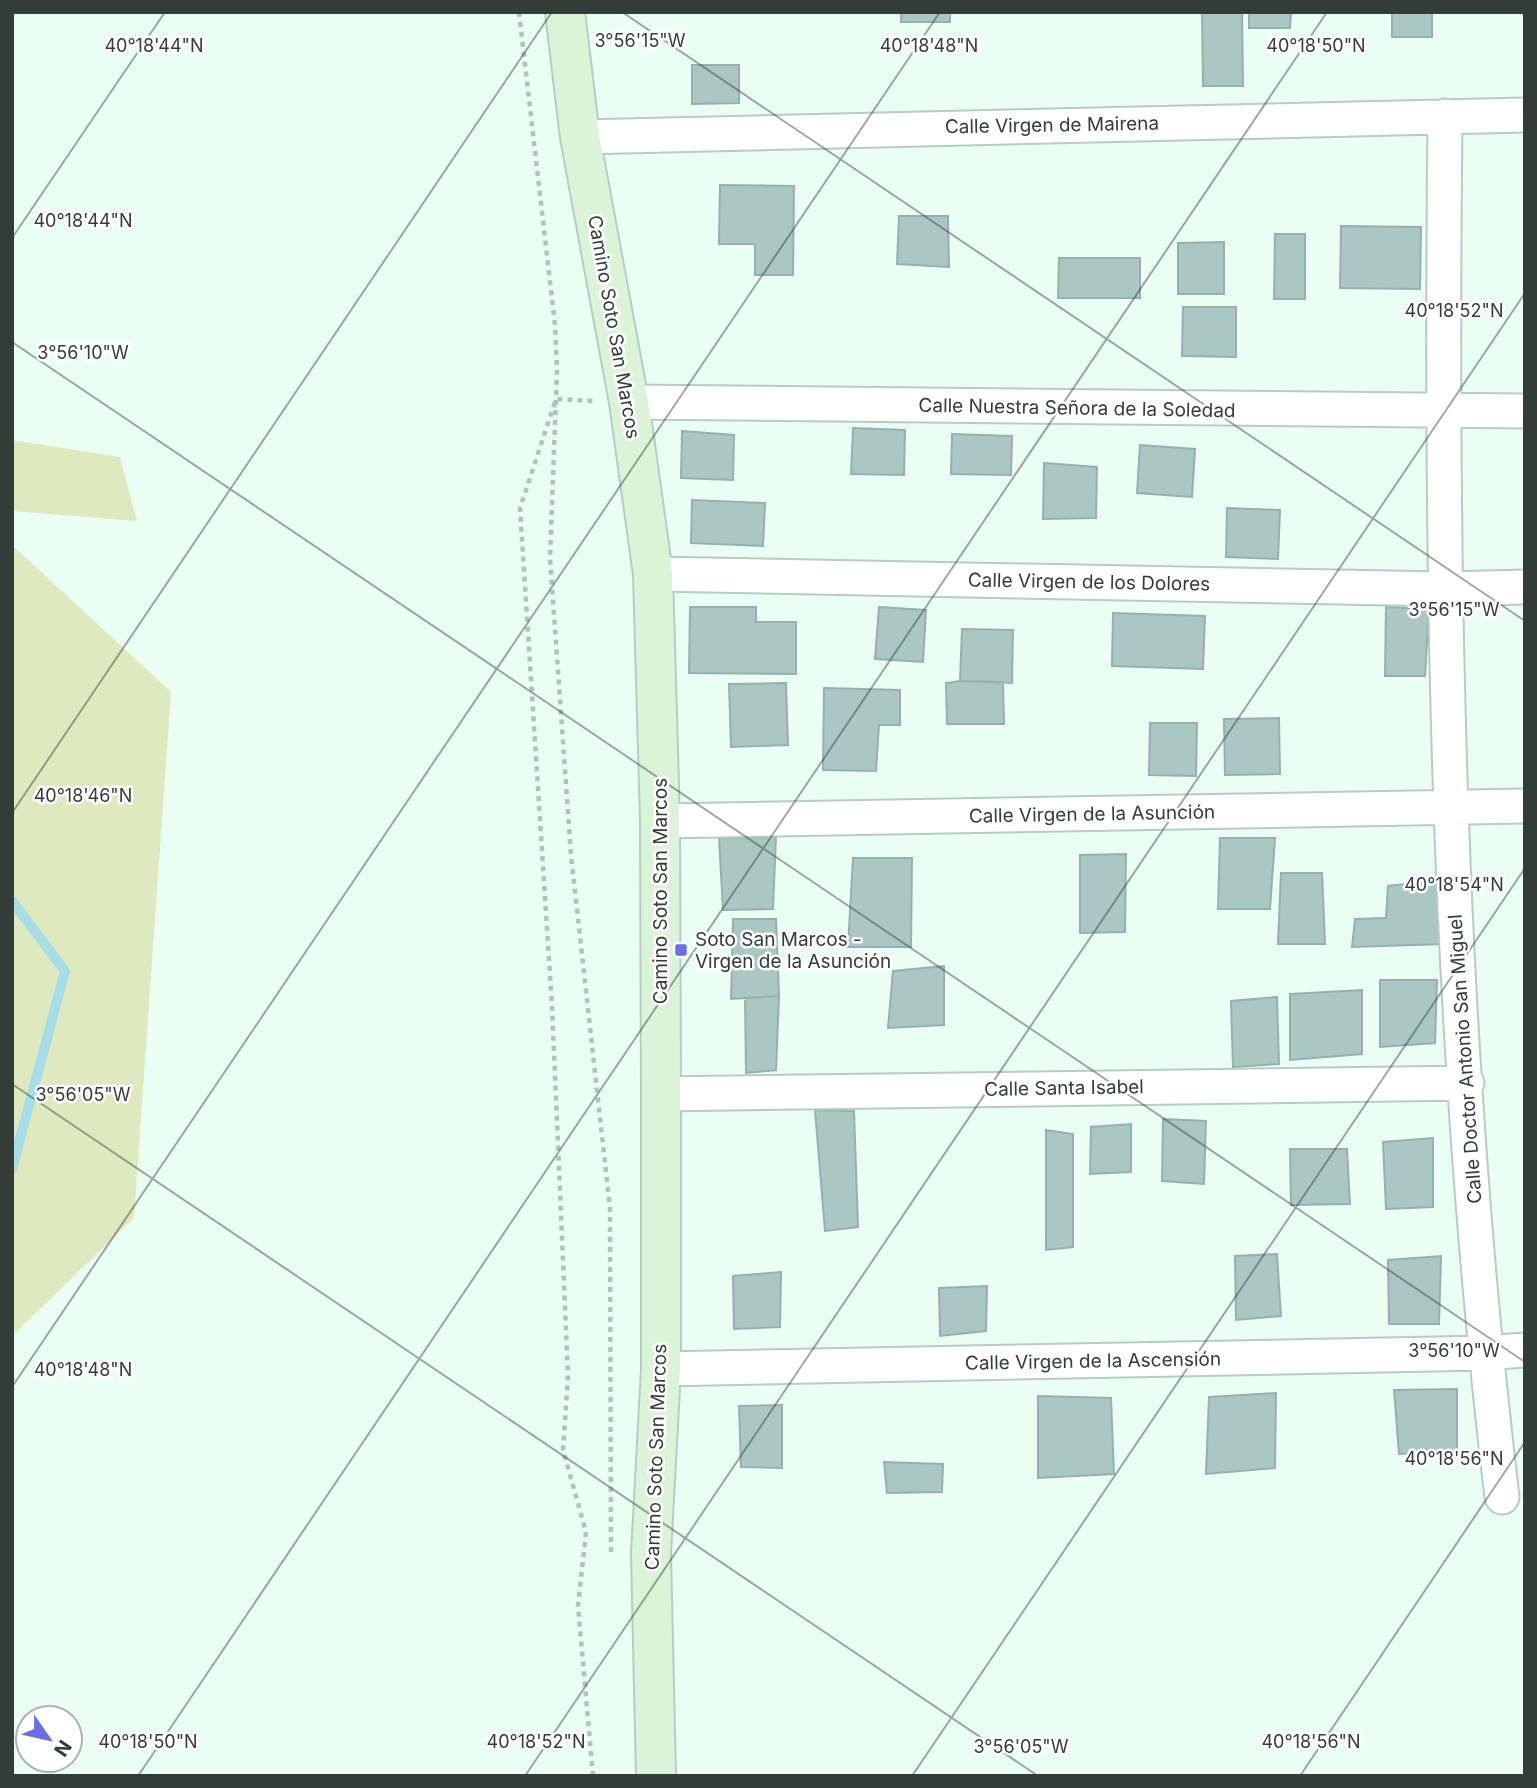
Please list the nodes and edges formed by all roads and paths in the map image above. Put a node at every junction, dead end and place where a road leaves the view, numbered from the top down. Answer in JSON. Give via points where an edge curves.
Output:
{"nodes":[{"id":1,"x":519,"y":12,"type":"edge"},
{"id":2,"x":565,"y":12,"type":"edge"},
{"id":3,"x":1525,"y":115,"type":"edge"},
{"id":4,"x":1445,"y":116,"type":"junction"},
{"id":5,"x":580,"y":138,"type":"junction"},
{"id":6,"x":556,"y":399,"type":"junction"},
{"id":7,"x":629,"y":402,"type":"junction"},
{"id":8,"x":1525,"y":411,"type":"edge"},
{"id":9,"x":1442,"y":412,"type":"junction"},
{"id":10,"x":653,"y":574,"type":"junction"},
{"id":11,"x":1525,"y":587,"type":"edge"},
{"id":12,"x":1445,"y":589,"type":"junction"},
{"id":13,"x":1525,"y":806,"type":"edge"},
{"id":14,"x":1449,"y":807,"type":"junction"},
{"id":15,"x":660,"y":821,"type":"junction"},
{"id":16,"x":1467,"y":1083,"type":"junction"},
{"id":17,"x":661,"y":1094,"type":"junction"},
{"id":18,"x":1525,"y":1350,"type":"edge"},
{"id":19,"x":1485,"y":1353,"type":"junction"},
{"id":20,"x":661,"y":1369,"type":"junction"},
{"id":21,"x":1502,"y":1497,"type":"dead end"},
{"id":22,"x":611,"y":1565,"type":"dead end"},
{"id":23,"x":593,"y":1776,"type":"edge"},
{"id":24,"x":656,"y":1776,"type":"edge"}],
"edges":[{"from":1,"to":6,"type":"path","via":[[555,325]]},
{"from":2,"to":5,"type":"street","name":"Camino Soto San Marcos"},
{"from":3,"to":4,"type":"street","name":"Calle Virgen de Mairena"},
{"from":4,"to":5,"type":"street","name":"Calle Virgen de Mairena"},
{"from":4,"to":9,"type":"street","name":"Calle Doctor Antonio San Miguel"},
{"from":5,"to":7,"type":"street","name":"Camino Soto San Marcos"},
{"from":6,"to":7,"type":"path"},
{"from":6,"to":22,"type":"path","via":[[550,558],[571,855],[610,1208]]},
{"from":6,"to":23,"type":"path","via":[[520,508],[552,1006],[568,1376],[563,1450],[586,1532],[578,1606]]},
{"from":7,"to":9,"type":"street","name":"Calle Nuestra Señora de la Soledad"},
{"from":7,"to":10,"type":"street","name":"Camino Soto San Marcos"},
{"from":8,"to":9,"type":"street","name":"Calle Nuestra Señora de la Soledad"},
{"from":9,"to":12,"type":"street","name":"Calle Doctor Antonio San Miguel"},
{"from":10,"to":12,"type":"street","name":"Calle Virgen de los Dolores"},
{"from":10,"to":15,"type":"street","name":"Camino Soto San Marcos"},
{"from":11,"to":12,"type":"street","name":"Calle Virgen de los Dolores"},
{"from":12,"to":14,"type":"street","name":"Calle Doctor Antonio San Miguel"},
{"from":13,"to":14,"type":"street","name":"Calle Virgen de la Asunción"},
{"from":14,"to":15,"type":"street","name":"Calle Virgen de la Asunción"},
{"from":14,"to":16,"type":"street","name":"Calle Doctor Antonio San Miguel"},
{"from":15,"to":17,"type":"street","name":"Camino Soto San Marcos"},
{"from":16,"to":17,"type":"street","name":"Calle Santa Isabel"},
{"from":16,"to":19,"type":"street","name":"Calle Doctor Antonio San Miguel"},
{"from":17,"to":20,"type":"street","name":"Camino Soto San Marcos"},
{"from":18,"to":19,"type":"street","name":"Calle Virgen de la Ascensión"},
{"from":19,"to":20,"type":"street","name":"Calle Virgen de la Ascensión"},
{"from":19,"to":21,"type":"street","name":"Calle Doctor Antonio San Miguel"},
{"from":20,"to":24,"type":"street","name":"Camino Soto San Marcos","via":[[651,1554]]}]}
